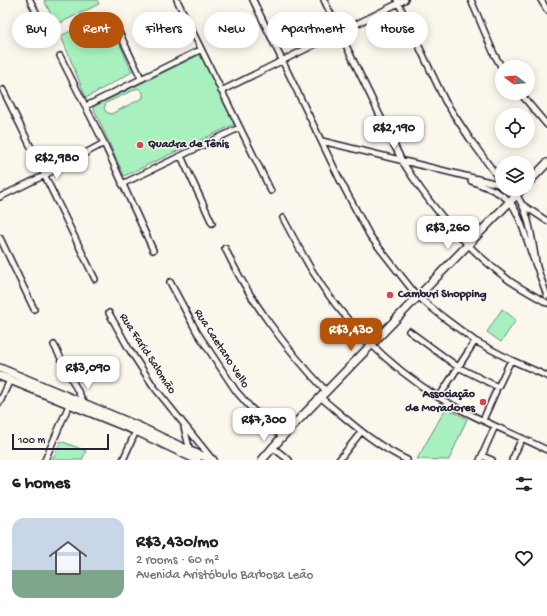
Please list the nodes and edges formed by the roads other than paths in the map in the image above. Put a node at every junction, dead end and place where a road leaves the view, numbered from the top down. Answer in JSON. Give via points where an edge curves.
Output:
{"nodes":[{"id":1,"x":30,"y":0,"type":"edge"},
{"id":2,"x":177,"y":0,"type":"edge"},
{"id":3,"x":253,"y":0,"type":"edge"},
{"id":4,"x":324,"y":0,"type":"edge"},
{"id":5,"x":405,"y":0,"type":"edge"},
{"id":6,"x":471,"y":0,"type":"edge"},
{"id":7,"x":542,"y":0,"type":"edge"},
{"id":8,"x":397,"y":2,"type":"edge"},
{"id":9,"x":547,"y":10,"type":"edge"},
{"id":10,"x":36,"y":12,"type":"edge"},
{"id":11,"x":330,"y":12,"type":"edge"},
{"id":12,"x":358,"y":22,"type":"edge"},
{"id":13,"x":124,"y":43,"type":"edge"},
{"id":14,"x":306,"y":48,"type":"edge"},
{"id":15,"x":347,"y":48,"type":"edge"},
{"id":16,"x":200,"y":50,"type":"junction"},
{"id":17,"x":60,"y":56,"type":"dead end"},
{"id":18,"x":282,"y":60,"type":"junction"},
{"id":19,"x":497,"y":60,"type":"edge"},
{"id":20,"x":141,"y":78,"type":"junction"},
{"id":21,"x":3,"y":90,"type":"dead end"},
{"id":22,"x":221,"y":91,"type":"junction"},
{"id":23,"x":526,"y":100,"type":"edge"},
{"id":24,"x":86,"y":106,"type":"junction"},
{"id":25,"x":547,"y":125,"type":"edge"},
{"id":26,"x":239,"y":128,"type":"junction"},
{"id":27,"x":322,"y":141,"type":"junction"},
{"id":28,"x":104,"y":143,"type":"junction"},
{"id":29,"x":181,"y":156,"type":"junction"},
{"id":30,"x":402,"y":161,"type":"junction"},
{"id":31,"x":547,"y":163,"type":"edge"},
{"id":32,"x":495,"y":174,"type":"edge"},
{"id":33,"x":45,"y":175,"type":"junction"},
{"id":34,"x":535,"y":176,"type":"edge"},
{"id":35,"x":463,"y":177,"type":"junction"},
{"id":36,"x":495,"y":183,"type":"edge"},
{"id":37,"x":122,"y":184,"type":"junction"},
{"id":38,"x":271,"y":191,"type":"dead end"},
{"id":39,"x":515,"y":196,"type":"edge"},
{"id":40,"x":520,"y":196,"type":"edge"},
{"id":41,"x":0,"y":197,"type":"edge"},
{"id":42,"x":509,"y":202,"type":"junction"},
{"id":43,"x":523,"y":205,"type":"junction"},
{"id":44,"x":284,"y":218,"type":"dead end"},
{"id":45,"x":547,"y":221,"type":"edge"},
{"id":46,"x":212,"y":223,"type":"dead end"},
{"id":47,"x":0,"y":238,"type":"edge"},
{"id":48,"x":468,"y":244,"type":"junction"},
{"id":49,"x":225,"y":248,"type":"dead end"},
{"id":50,"x":153,"y":250,"type":"dead end"},
{"id":51,"x":538,"y":268,"type":"junction"},
{"id":52,"x":95,"y":278,"type":"dead end"},
{"id":53,"x":170,"y":282,"type":"dead end"},
{"id":54,"x":417,"y":296,"type":"junction"},
{"id":55,"x":547,"y":296,"type":"edge"},
{"id":56,"x":547,"y":303,"type":"edge"},
{"id":57,"x":34,"y":309,"type":"dead end"},
{"id":58,"x":109,"y":313,"type":"dead end"},
{"id":59,"x":409,"y":331,"type":"dead end"},
{"id":60,"x":475,"y":341,"type":"junction"},
{"id":61,"x":371,"y":344,"type":"junction"},
{"id":62,"x":54,"y":345,"type":"dead end"},
{"id":63,"x":511,"y":360,"type":"junction"},
{"id":64,"x":0,"y":368,"type":"edge"},
{"id":65,"x":458,"y":368,"type":"junction"},
{"id":66,"x":14,"y":374,"type":"junction"},
{"id":67,"x":0,"y":376,"type":"edge"},
{"id":68,"x":547,"y":376,"type":"edge"},
{"id":69,"x":10,"y":380,"type":"junction"},
{"id":70,"x":25,"y":382,"type":"junction"},
{"id":71,"x":76,"y":384,"type":"junction"},
{"id":72,"x":326,"y":391,"type":"junction"},
{"id":73,"x":496,"y":391,"type":"dead end"},
{"id":74,"x":320,"y":397,"type":"junction"},
{"id":75,"x":439,"y":397,"type":"junction"},
{"id":76,"x":0,"y":402,"type":"edge"},
{"id":77,"x":71,"y":402,"type":"junction"},
{"id":78,"x":84,"y":403,"type":"junction"},
{"id":79,"x":483,"y":420,"type":"junction"},
{"id":80,"x":183,"y":424,"type":"junction"},
{"id":81,"x":495,"y":426,"type":"junction"},
{"id":82,"x":137,"y":428,"type":"junction"},
{"id":83,"x":361,"y":432,"type":"junction"},
{"id":84,"x":282,"y":437,"type":"junction"},
{"id":85,"x":522,"y":438,"type":"junction"},
{"id":86,"x":272,"y":447,"type":"junction"},
{"id":87,"x":547,"y":450,"type":"edge"},
{"id":88,"x":190,"y":451,"type":"junction"},
{"id":89,"x":394,"y":458,"type":"edge"},
{"id":90,"x":481,"y":458,"type":"edge"},
{"id":91,"x":45,"y":460,"type":"edge"},
{"id":92,"x":123,"y":460,"type":"edge"},
{"id":93,"x":194,"y":460,"type":"edge"},
{"id":94,"x":213,"y":460,"type":"edge"},
{"id":95,"x":262,"y":460,"type":"edge"},
{"id":96,"x":289,"y":460,"type":"edge"},
{"id":97,"x":340,"y":460,"type":"edge"},
{"id":98,"x":407,"y":460,"type":"edge"},
{"id":99,"x":492,"y":460,"type":"edge"},
{"id":100,"x":512,"y":460,"type":"edge"}],
"edges":[{"from":1,"to":10,"type":"street"},
{"from":2,"to":16,"type":"street"},
{"from":3,"to":18,"type":"street"},
{"from":4,"to":11,"type":"street"},
{"from":5,"to":8,"type":"street"},
{"from":6,"to":19,"type":"street"},
{"from":7,"to":9,"type":"street"},
{"from":8,"to":12,"type":"street"},
{"from":8,"to":32,"type":"street","via":[[445,100]]},
{"from":13,"to":20,"type":"street"},
{"from":14,"to":18,"type":"street"},
{"from":15,"to":30,"type":"street"},
{"from":16,"to":20,"type":"street"},
{"from":16,"to":22,"type":"street"},
{"from":17,"to":24,"type":"street"},
{"from":18,"to":22,"type":"street"},
{"from":18,"to":27,"type":"street"},
{"from":20,"to":24,"type":"street"},
{"from":21,"to":33,"type":"street"},
{"from":22,"to":26,"type":"street"},
{"from":23,"to":25,"type":"street"},
{"from":24,"to":28,"type":"street"},
{"from":26,"to":29,"type":"street"},
{"from":26,"to":38,"type":"street"},
{"from":27,"to":30,"type":"street"},
{"from":27,"to":54,"type":"street","via":[[370,236]]},
{"from":28,"to":33,"type":"street"},
{"from":28,"to":37,"type":"street"},
{"from":29,"to":37,"type":"street"},
{"from":29,"to":46,"type":"street"},
{"from":30,"to":35,"type":"street"},
{"from":30,"to":48,"type":"street","via":[[427,197]]},
{"from":31,"to":34,"type":"street"},
{"from":33,"to":41,"type":"street"},
{"from":33,"to":52,"type":"street"},
{"from":35,"to":36,"type":"street"},
{"from":35,"to":42,"type":"street","via":[[497,193]]},
{"from":37,"to":50,"type":"street"},
{"from":39,"to":42,"type":"street"},
{"from":40,"to":43,"type":"street"},
{"from":42,"to":48,"type":"street"},
{"from":42,"to":51,"type":"street"},
{"from":43,"to":45,"type":"street"},
{"from":43,"to":51,"type":"street"},
{"from":44,"to":61,"type":"street","via":[[318,280]]},
{"from":47,"to":57,"type":"street"},
{"from":48,"to":54,"type":"street"},
{"from":48,"to":56,"type":"street","via":[[511,282]]},
{"from":49,"to":72,"type":"street","via":[[264,317]]},
{"from":51,"to":55,"type":"street"},
{"from":53,"to":84,"type":"street","name":"Rua Caetano Vello","via":[[197,332],[236,391]]},
{"from":54,"to":60,"type":"street"},
{"from":54,"to":61,"type":"street"},
{"from":58,"to":80,"type":"street","name":"Rua Farid Salomão","via":[[129,349]]},
{"from":59,"to":65,"type":"street"},
{"from":60,"to":63,"type":"street"},
{"from":60,"to":65,"type":"street"},
{"from":61,"to":72,"type":"street"},
{"from":61,"to":75,"type":"street","via":[[399,369]]},
{"from":62,"to":71,"type":"street"},
{"from":63,"to":65,"type":"street","via":[[498,387]]},
{"from":63,"to":68,"type":"street"},
{"from":64,"to":66,"type":"street"},
{"from":65,"to":75,"type":"street"},
{"from":66,"to":69,"type":"street"},
{"from":66,"to":70,"type":"street"},
{"from":67,"to":69,"type":"street"},
{"from":69,"to":70,"type":"street"},
{"from":69,"to":76,"type":"street"},
{"from":70,"to":77,"type":"street"},
{"from":71,"to":77,"type":"street"},
{"from":71,"to":78,"type":"street"},
{"from":72,"to":74,"type":"street"},
{"from":73,"to":79,"type":"street"},
{"from":74,"to":83,"type":"street"},
{"from":74,"to":84,"type":"street"},
{"from":75,"to":79,"type":"street"},
{"from":77,"to":78,"type":"street"},
{"from":77,"to":82,"type":"street"},
{"from":77,"to":91,"type":"street"},
{"from":78,"to":82,"type":"street"},
{"from":79,"to":81,"type":"street"},
{"from":80,"to":88,"type":"street","name":"Rua Farid Salomão"},
{"from":80,"to":94,"type":"street","name":"Rua Farid Salomão"},
{"from":81,"to":85,"type":"street"},
{"from":81,"to":90,"type":"street"},
{"from":82,"to":88,"type":"street"},
{"from":82,"to":92,"type":"street"},
{"from":82,"to":93,"type":"street"},
{"from":83,"to":89,"type":"street"},
{"from":83,"to":97,"type":"street"},
{"from":84,"to":86,"type":"street"},
{"from":85,"to":87,"type":"street"},
{"from":85,"to":100,"type":"street"},
{"from":86,"to":95,"type":"street"},
{"from":86,"to":96,"type":"street"},
{"from":88,"to":94,"type":"street"},
{"from":89,"to":98,"type":"street"},
{"from":90,"to":99,"type":"street"}]}
